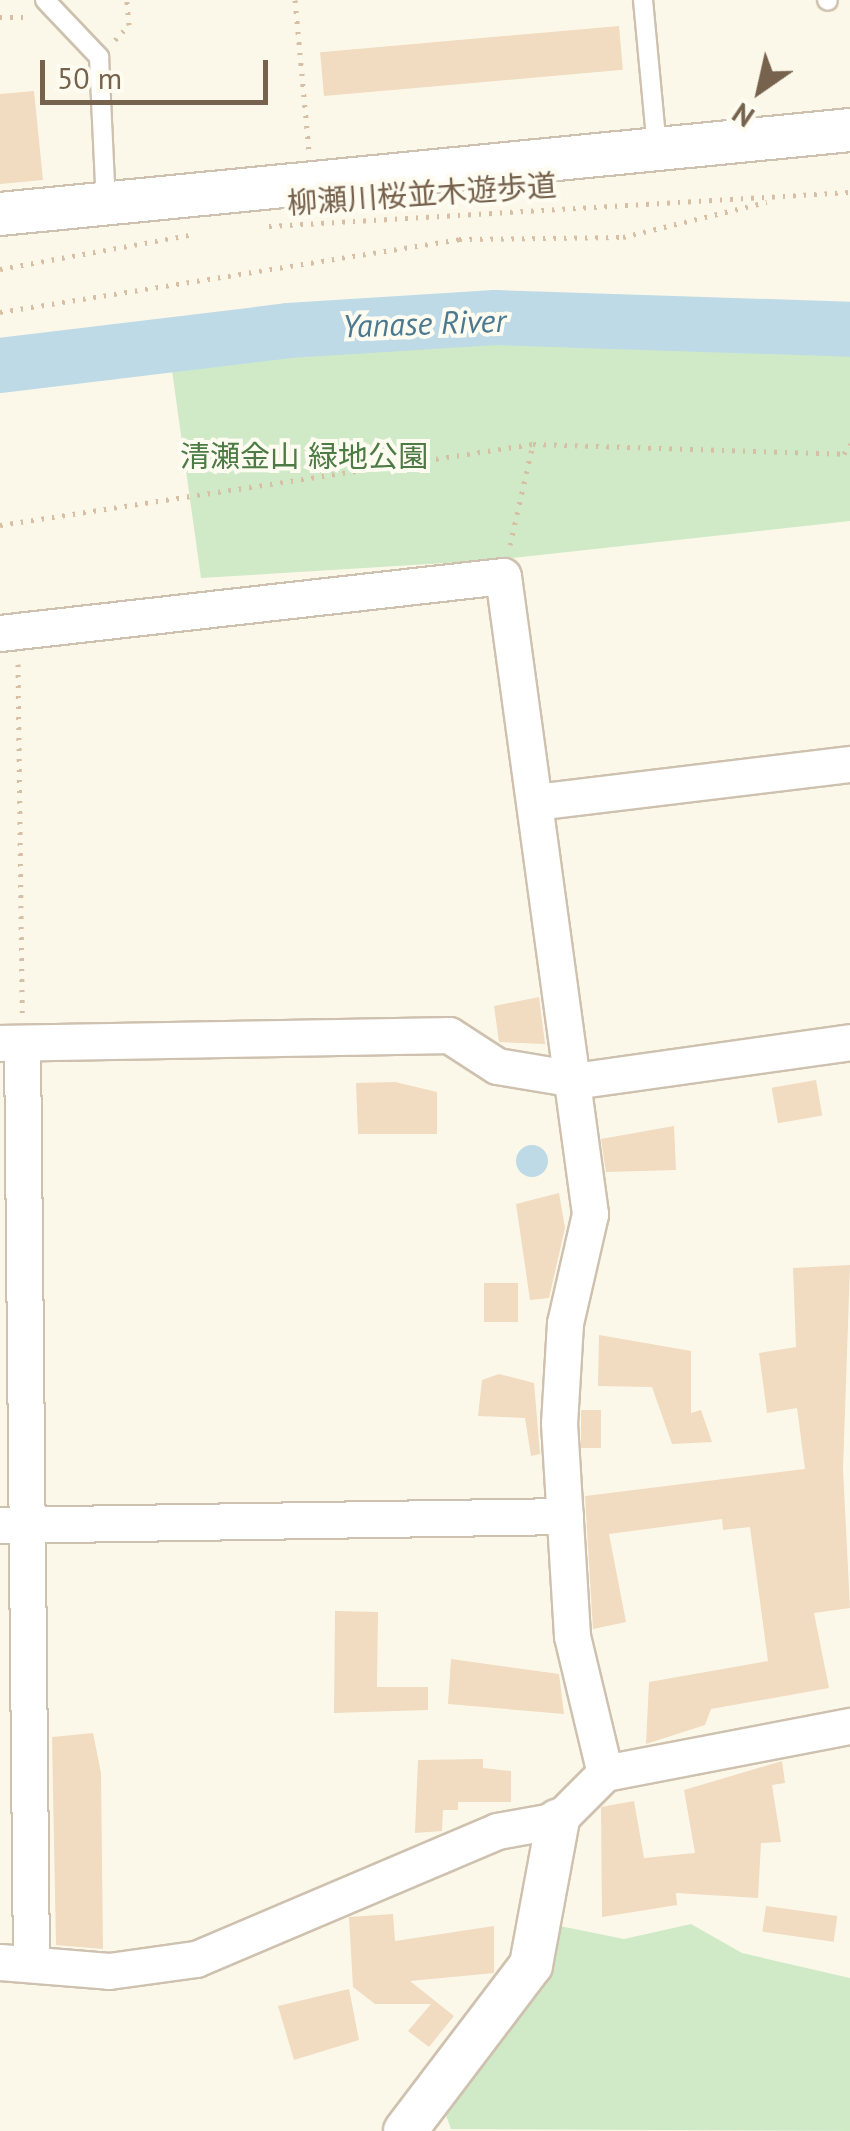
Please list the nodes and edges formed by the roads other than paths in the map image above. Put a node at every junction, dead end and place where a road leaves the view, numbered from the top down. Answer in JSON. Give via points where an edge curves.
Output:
{"nodes":[{"id":1,"x":44,"y":0,"type":"edge"},
{"id":2,"x":643,"y":0,"type":"edge"},
{"id":3,"x":850,"y":130,"type":"edge"},
{"id":4,"x":657,"y":149,"type":"junction"},
{"id":5,"x":106,"y":204,"type":"junction"},
{"id":6,"x":0,"y":214,"type":"edge"},
{"id":7,"x":9,"y":632,"type":"edge"},
{"id":8,"x":850,"y":764,"type":"edge"},
{"id":9,"x":536,"y":802,"type":"junction"},
{"id":10,"x":850,"y":1042,"type":"edge"},
{"id":11,"x":11,"y":1043,"type":"edge"},
{"id":12,"x":567,"y":1078,"type":"junction"},
{"id":13,"x":565,"y":1516,"type":"junction"},
{"id":14,"x":14,"y":1525,"type":"edge"},
{"id":15,"x":850,"y":1726,"type":"edge"},
{"id":16,"x":605,"y":1774,"type":"junction"},
{"id":17,"x":558,"y":1820,"type":"junction"},
{"id":18,"x":15,"y":1962,"type":"edge"},
{"id":19,"x":405,"y":2131,"type":"edge"}],
"edges":[{"from":1,"to":5,"type":"lane","via":[[98,56]]},
{"from":2,"to":4,"type":"lane"},
{"from":3,"to":4,"type":"street"},
{"from":4,"to":5,"type":"street"},
{"from":5,"to":6,"type":"street"},
{"from":7,"to":9,"type":"street","via":[[503,576]]},
{"from":8,"to":9,"type":"street"},
{"from":9,"to":12,"type":"street"},
{"from":10,"to":12,"type":"street"},
{"from":11,"to":12,"type":"street","via":[[449,1035],[497,1066]]},
{"from":11,"to":14,"type":"street"},
{"from":12,"to":13,"type":"street","via":[[590,1214],[565,1323]]},
{"from":13,"to":14,"type":"street"},
{"from":13,"to":16,"type":"street","via":[[572,1636]]},
{"from":14,"to":18,"type":"street"},
{"from":15,"to":16,"type":"street"},
{"from":16,"to":17,"type":"street"},
{"from":17,"to":18,"type":"street","via":[[497,1831],[196,1959],[109,1970]]},
{"from":17,"to":19,"type":"street","via":[[531,1965]]}]}
